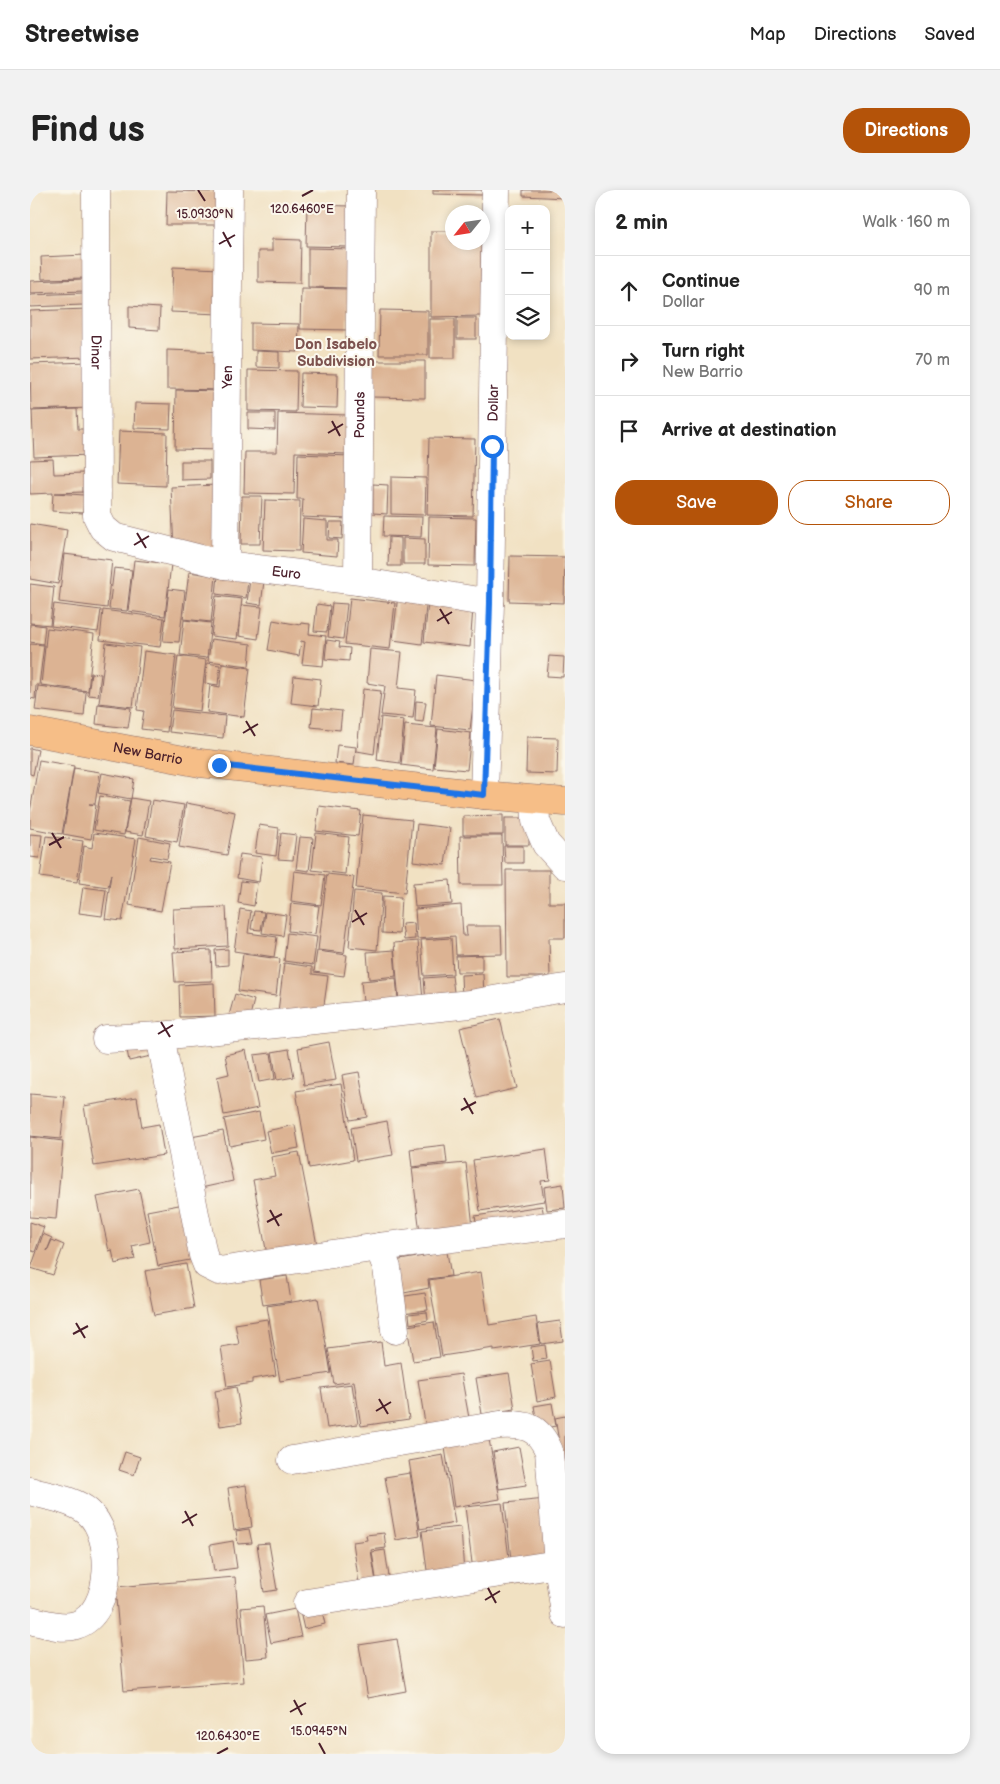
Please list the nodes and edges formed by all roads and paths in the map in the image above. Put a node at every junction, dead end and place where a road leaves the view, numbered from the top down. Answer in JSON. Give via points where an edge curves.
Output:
{"nodes":[{"id":1,"x":96,"y":190,"type":"edge"},
{"id":2,"x":228,"y":190,"type":"edge"},
{"id":3,"x":361,"y":190,"type":"edge"},
{"id":4,"x":496,"y":190,"type":"edge"},
{"id":5,"x":97,"y":516,"type":"joint"},
{"id":6,"x":225,"y":565,"type":"junction"},
{"id":7,"x":358,"y":580,"type":"junction"},
{"id":8,"x":490,"y":603,"type":"junction"},
{"id":9,"x":30,"y":732,"type":"edge"},
{"id":10,"x":484,"y":795,"type":"junction"},
{"id":11,"x":535,"y":800,"type":"junction"},
{"id":12,"x":565,"y":802,"type":"edge"},
{"id":13,"x":565,"y":866,"type":"edge"},
{"id":14,"x":565,"y":988,"type":"edge"},
{"id":15,"x":160,"y":1036,"type":"junction"},
{"id":16,"x":106,"y":1039,"type":"dead end"},
{"id":17,"x":565,"y":1224,"type":"edge"},
{"id":18,"x":380,"y":1247,"type":"junction"},
{"id":19,"x":395,"y":1330,"type":"dead end"},
{"id":20,"x":292,"y":1460,"type":"dead end"},
{"id":21,"x":30,"y":1491,"type":"edge"},
{"id":22,"x":558,"y":1564,"type":"junction"},
{"id":23,"x":307,"y":1602,"type":"dead end"},
{"id":24,"x":565,"y":1614,"type":"edge"},
{"id":25,"x":30,"y":1620,"type":"edge"}],
"edges":[{"from":1,"to":5,"type":"street","name":"Dinar"},
{"from":2,"to":6,"type":"street","name":"Yen"},
{"from":3,"to":7,"type":"street","name":"Pounds"},
{"from":4,"to":8,"type":"street","name":"Dollar"},
{"from":5,"to":6,"type":"street","name":"Euro","via":[[103,528],[114,537]]},
{"from":6,"to":7,"type":"street","name":"Euro"},
{"from":7,"to":8,"type":"street","name":"Euro"},
{"from":8,"to":10,"type":"street","name":"Dollar"},
{"from":9,"to":10,"type":"main road","name":"New Barrio","via":[[200,763]]},
{"from":10,"to":11,"type":"main road","name":"New Barrio"},
{"from":11,"to":12,"type":"main road","name":"New Barrio"},
{"from":11,"to":13,"type":"street","via":[[536,821],[546,844]]},
{"from":14,"to":15,"type":"street","via":[[470,1004]]},
{"from":15,"to":16,"type":"street"},
{"from":15,"to":18,"type":"street","via":[[207,1265],[219,1271]]},
{"from":17,"to":18,"type":"street"},
{"from":18,"to":19,"type":"street","via":[[387,1268]]},
{"from":20,"to":22,"type":"street","via":[[520,1424],[544,1440],[549,1452]]},
{"from":21,"to":25,"type":"street","via":[[72,1503],[88,1512],[101,1528],[108,1573],[94,1614],[76,1625],[59,1626]]},
{"from":22,"to":23,"type":"street"},
{"from":22,"to":24,"type":"street"}]}
